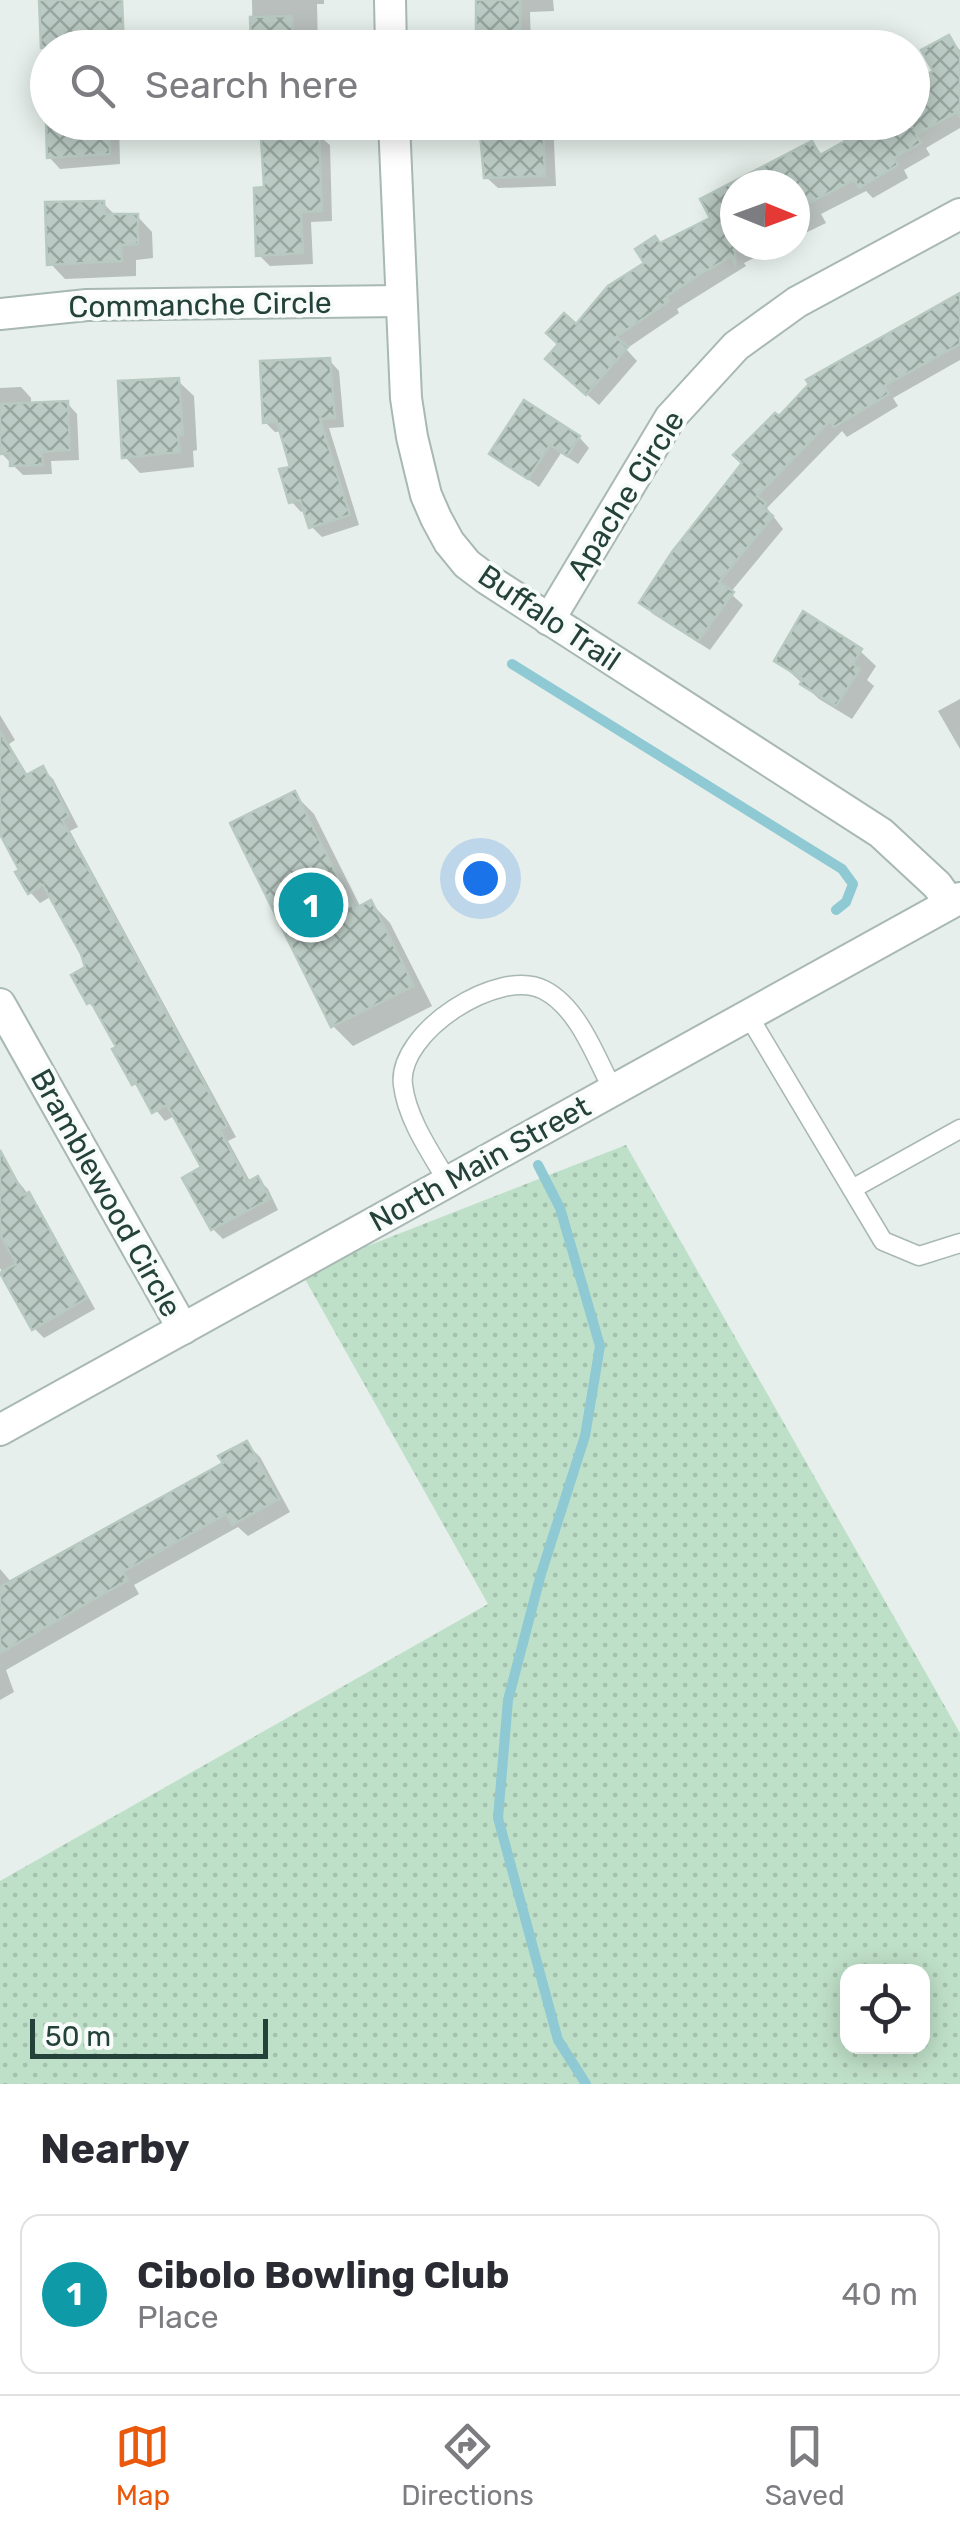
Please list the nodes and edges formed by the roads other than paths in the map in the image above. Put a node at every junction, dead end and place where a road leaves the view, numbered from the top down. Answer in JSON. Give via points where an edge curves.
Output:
{"nodes":[{"id":1,"x":390,"y":0,"type":"edge"},
{"id":2,"x":391,"y":30,"type":"edge"},
{"id":3,"x":395,"y":140,"type":"edge"},
{"id":4,"x":960,"y":214,"type":"edge"},
{"id":5,"x":401,"y":301,"type":"junction"},
{"id":6,"x":0,"y":314,"type":"edge"},
{"id":7,"x":549,"y":620,"type":"junction"},
{"id":8,"x":955,"y":900,"type":"edge"},
{"id":9,"x":0,"y":1004,"type":"edge"},
{"id":10,"x":748,"y":1015,"type":"junction"},
{"id":11,"x":613,"y":1090,"type":"junction"},
{"id":12,"x":960,"y":1129,"type":"edge"},
{"id":13,"x":448,"y":1182,"type":"junction"},
{"id":14,"x":852,"y":1189,"type":"junction"},
{"id":15,"x":960,"y":1243,"type":"edge"},
{"id":16,"x":183,"y":1329,"type":"junction"},
{"id":17,"x":0,"y":1430,"type":"edge"}],
"edges":[{"from":1,"to":2,"type":"street"},
{"from":3,"to":5,"type":"street","name":"Buffalo Trail"},
{"from":4,"to":7,"type":"street","name":"Apache Circle","via":[[796,302],[723,359],[670,418]]},
{"from":5,"to":6,"type":"street","name":"Commanche Circle","via":[[87,305]]},
{"from":5,"to":7,"type":"street","name":"Buffalo Trail","via":[[408,418],[436,518],[467,564]]},
{"from":7,"to":8,"type":"street","name":"Buffalo Trail","via":[[881,834]]},
{"from":8,"to":10,"type":"street","name":"North Main Street"},
{"from":9,"to":16,"type":"street","name":"Bramblewood Circle"},
{"from":10,"to":11,"type":"street","name":"North Main Street"},
{"from":10,"to":14,"type":"lane"},
{"from":11,"to":13,"type":"street","name":"North Main Street"},
{"from":11,"to":13,"type":"lane","via":[[567,1008],[544,989],[512,983],[479,996],[442,1017],[412,1049],[402,1082],[419,1132]]},
{"from":12,"to":14,"type":"lane"},
{"from":13,"to":16,"type":"street","name":"North Main Street"},
{"from":14,"to":15,"type":"lane","via":[[883,1241],[918,1256]]},
{"from":16,"to":17,"type":"street","name":"North Main Street"}]}
